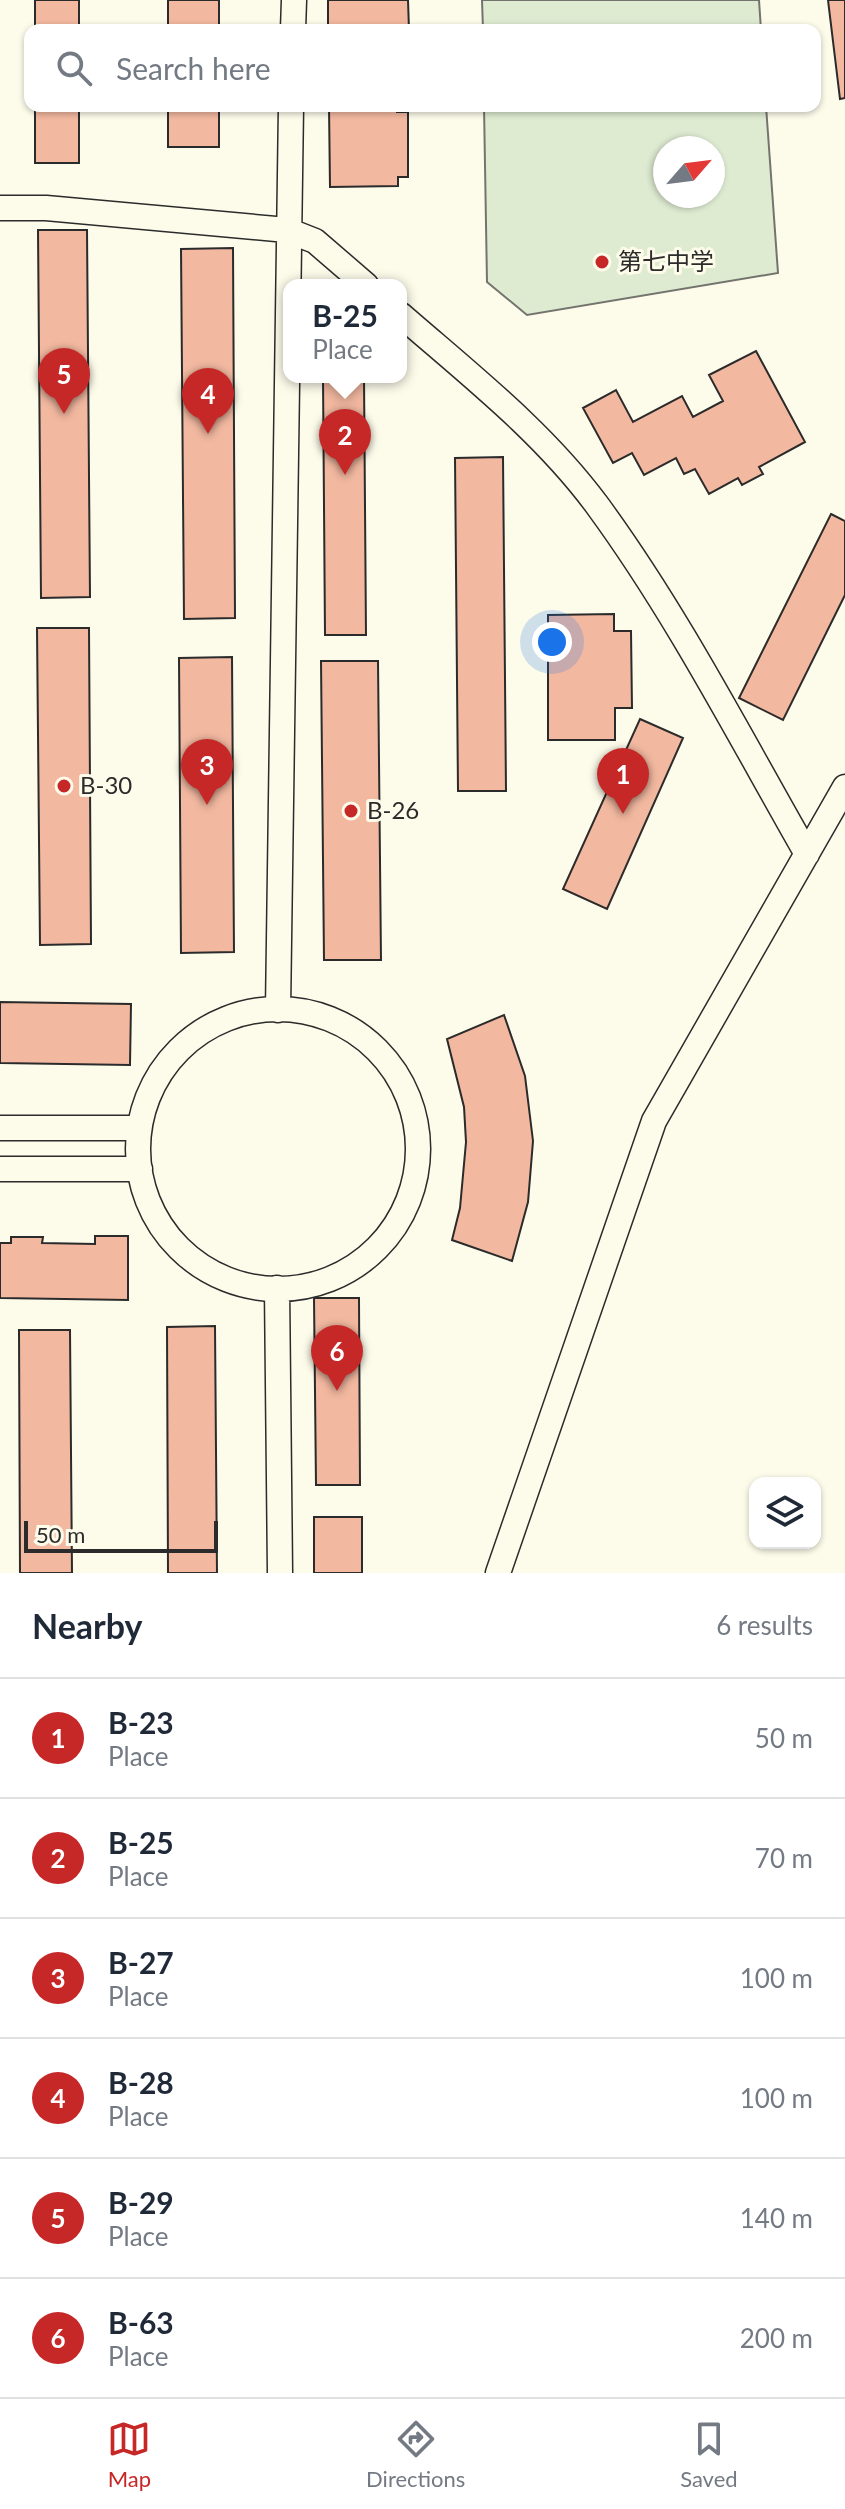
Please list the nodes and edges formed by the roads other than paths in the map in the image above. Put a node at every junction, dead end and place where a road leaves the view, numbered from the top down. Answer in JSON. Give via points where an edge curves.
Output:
{"nodes":[{"id":1,"x":294,"y":0,"type":"edge"},
{"id":2,"x":293,"y":24,"type":"edge"},
{"id":3,"x":291,"y":112,"type":"edge"},
{"id":4,"x":0,"y":208,"type":"edge"},
{"id":5,"x":287,"y":230,"type":"junction"},
{"id":6,"x":286,"y":279,"type":"edge"},
{"id":7,"x":359,"y":279,"type":"edge"},
{"id":8,"x":407,"y":320,"type":"edge"},
{"id":9,"x":285,"y":383,"type":"edge"},
{"id":10,"x":845,"y":787,"type":"edge"},
{"id":11,"x":807,"y":854,"type":"junction"},
{"id":12,"x":278,"y":1010,"type":"junction"},
{"id":13,"x":0,"y":1128,"type":"edge"},
{"id":14,"x":139,"y":1128,"type":"junction"},
{"id":15,"x":0,"y":1169,"type":"edge"},
{"id":16,"x":140,"y":1169,"type":"junction"},
{"id":17,"x":277,"y":1288,"type":"junction"},
{"id":18,"x":280,"y":1573,"type":"edge"},
{"id":19,"x":498,"y":1573,"type":"edge"}],
"edges":[{"from":1,"to":2,"type":"street"},
{"from":3,"to":5,"type":"street"},
{"from":4,"to":5,"type":"street"},
{"from":5,"to":6,"type":"street"},
{"from":5,"to":7,"type":"street","via":[[315,241]]},
{"from":8,"to":11,"type":"street","via":[[522,420],[596,504],[677,629]]},
{"from":9,"to":12,"type":"street"},
{"from":10,"to":11,"type":"street"},
{"from":11,"to":19,"type":"street","via":[[654,1121]]},
{"from":12,"to":14,"type":"street","via":[[259,1009],[212,1024],[174,1054],[148,1095]]},
{"from":12,"to":17,"type":"street","via":[[308,1011],[353,1029],[389,1062],[412,1105],[420,1153],[410,1201],[385,1242],[347,1273],[300,1289]]},
{"from":13,"to":14,"type":"street"},
{"from":14,"to":16,"type":"street"},
{"from":15,"to":16,"type":"street"},
{"from":16,"to":17,"type":"street","via":[[146,1195],[169,1238],[206,1270],[252,1288]]},
{"from":17,"to":18,"type":"street"}]}
